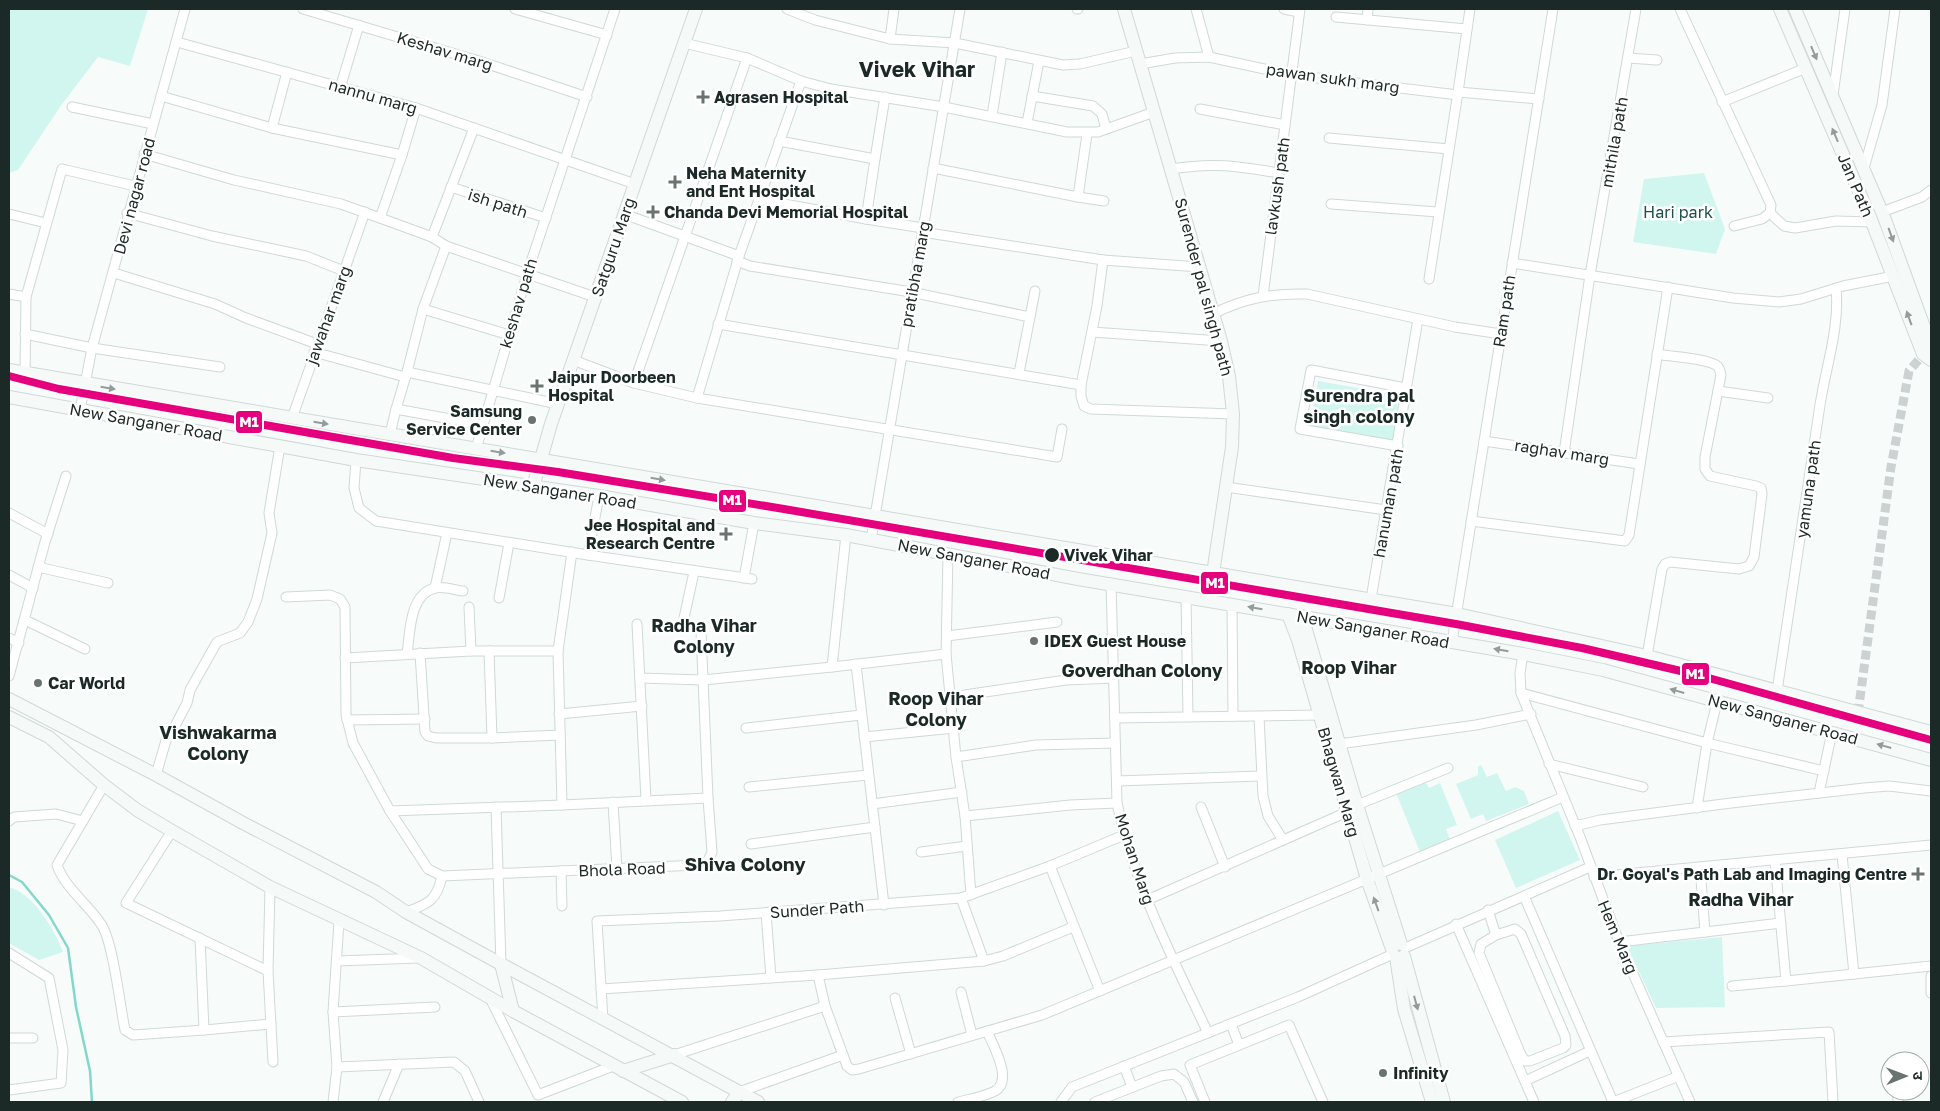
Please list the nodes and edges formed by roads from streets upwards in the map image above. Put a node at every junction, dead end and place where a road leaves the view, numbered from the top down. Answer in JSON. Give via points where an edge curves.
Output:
{"nodes":[{"id":1,"x":185,"y":9,"type":"edge"},
{"id":2,"x":303,"y":9,"type":"edge"},
{"id":3,"x":515,"y":9,"type":"edge"},
{"id":4,"x":615,"y":9,"type":"edge"},
{"id":5,"x":696,"y":9,"type":"edge"},
{"id":6,"x":787,"y":9,"type":"edge"},
{"id":7,"x":894,"y":9,"type":"edge"},
{"id":8,"x":960,"y":9,"type":"edge"},
{"id":9,"x":1124,"y":9,"type":"edge"},
{"id":10,"x":1196,"y":9,"type":"edge"},
{"id":11,"x":1284,"y":9,"type":"edge"},
{"id":12,"x":1368,"y":9,"type":"edge"},
{"id":13,"x":1470,"y":9,"type":"edge"},
{"id":14,"x":1553,"y":9,"type":"edge"},
{"id":15,"x":1636,"y":9,"type":"edge"},
{"id":16,"x":1680,"y":9,"type":"edge"},
{"id":17,"x":1780,"y":9,"type":"edge"},
{"id":18,"x":1795,"y":9,"type":"edge"},
{"id":19,"x":1845,"y":9,"type":"edge"},
{"id":20,"x":1895,"y":9,"type":"edge"},
{"id":21,"x":1299,"y":10,"type":"edge"},
{"id":22,"x":1336,"y":18,"type":"dead end"},
{"id":23,"x":1368,"y":20,"type":"junction"},
{"id":24,"x":359,"y":25,"type":"junction"},
{"id":25,"x":1467,"y":29,"type":"junction"},
{"id":26,"x":607,"y":35,"type":"junction"},
{"id":27,"x":890,"y":39,"type":"junction"},
{"id":28,"x":177,"y":42,"type":"junction"},
{"id":29,"x":684,"y":43,"type":"junction"},
{"id":30,"x":955,"y":43,"type":"junction"},
{"id":31,"x":1136,"y":51,"type":"junction"},
{"id":32,"x":1002,"y":52,"type":"junction"},
{"id":33,"x":1209,"y":57,"type":"junction"},
{"id":34,"x":747,"y":58,"type":"junction"},
{"id":35,"x":1628,"y":58,"type":"junction"},
{"id":36,"x":1657,"y":60,"type":"dead end"},
{"id":37,"x":1038,"y":61,"type":"junction"},
{"id":38,"x":1140,"y":64,"type":"junction"},
{"id":39,"x":1806,"y":68,"type":"junction"},
{"id":40,"x":287,"y":72,"type":"junction"},
{"id":41,"x":1292,"y":76,"type":"junction"},
{"id":42,"x":801,"y":81,"type":"junction"},
{"id":43,"x":341,"y":85,"type":"junction"},
{"id":44,"x":1458,"y":93,"type":"junction"},
{"id":45,"x":161,"y":96,"type":"junction"},
{"id":46,"x":1032,"y":96,"type":"junction"},
{"id":47,"x":1832,"y":96,"type":"junction"},
{"id":48,"x":587,"y":97,"type":"junction"},
{"id":49,"x":885,"y":97,"type":"junction"},
{"id":50,"x":1539,"y":99,"type":"junction"},
{"id":51,"x":1722,"y":102,"type":"junction"},
{"id":52,"x":72,"y":107,"type":"dead end"},
{"id":53,"x":944,"y":107,"type":"junction"},
{"id":54,"x":416,"y":108,"type":"junction"},
{"id":55,"x":1200,"y":109,"type":"dead end"},
{"id":56,"x":1154,"y":112,"type":"junction"},
{"id":57,"x":992,"y":116,"type":"junction"},
{"id":58,"x":153,"y":124,"type":"junction"},
{"id":59,"x":1027,"y":124,"type":"junction"},
{"id":60,"x":1286,"y":125,"type":"junction"},
{"id":61,"x":272,"y":128,"type":"junction"},
{"id":62,"x":474,"y":128,"type":"junction"},
{"id":63,"x":1106,"y":129,"type":"junction"},
{"id":64,"x":1087,"y":134,"type":"junction"},
{"id":65,"x":1329,"y":138,"type":"dead end"},
{"id":66,"x":779,"y":141,"type":"junction"},
{"id":67,"x":1450,"y":150,"type":"junction"},
{"id":68,"x":144,"y":154,"type":"junction"},
{"id":69,"x":402,"y":155,"type":"junction"},
{"id":70,"x":566,"y":159,"type":"junction"},
{"id":71,"x":875,"y":159,"type":"junction"},
{"id":72,"x":933,"y":168,"type":"junction"},
{"id":73,"x":1864,"y":168,"type":"junction"},
{"id":74,"x":1171,"y":169,"type":"junction"},
{"id":75,"x":1279,"y":173,"type":"junction"},
{"id":76,"x":635,"y":184,"type":"junction"},
{"id":77,"x":136,"y":186,"type":"junction"},
{"id":78,"x":451,"y":188,"type":"junction"},
{"id":79,"x":1931,"y":190,"type":"edge"},
{"id":80,"x":1078,"y":197,"type":"junction"},
{"id":81,"x":758,"y":200,"type":"junction"},
{"id":82,"x":1104,"y":202,"type":"dead end"},
{"id":83,"x":1330,"y":204,"type":"dead end"},
{"id":84,"x":365,"y":212,"type":"junction"},
{"id":85,"x":1438,"y":212,"type":"junction"},
{"id":86,"x":1882,"y":212,"type":"junction"},
{"id":87,"x":128,"y":213,"type":"junction"},
{"id":88,"x":1770,"y":213,"type":"junction"},
{"id":89,"x":9,"y":214,"type":"edge"},
{"id":90,"x":624,"y":214,"type":"junction"},
{"id":91,"x":380,"y":218,"type":"junction"},
{"id":92,"x":546,"y":218,"type":"junction"},
{"id":93,"x":866,"y":219,"type":"junction"},
{"id":94,"x":1872,"y":222,"type":"junction"},
{"id":95,"x":46,"y":223,"type":"junction"},
{"id":96,"x":1734,"y":226,"type":"dead end"},
{"id":97,"x":922,"y":230,"type":"junction"},
{"id":98,"x":687,"y":236,"type":"junction"},
{"id":99,"x":432,"y":237,"type":"junction"},
{"id":100,"x":446,"y":246,"type":"junction"},
{"id":101,"x":738,"y":258,"type":"junction"},
{"id":102,"x":1103,"y":260,"type":"junction"},
{"id":103,"x":1512,"y":263,"type":"junction"},
{"id":104,"x":1200,"y":267,"type":"junction"},
{"id":105,"x":344,"y":271,"type":"junction"},
{"id":106,"x":114,"y":273,"type":"junction"},
{"id":107,"x":527,"y":275,"type":"junction"},
{"id":108,"x":1590,"y":275,"type":"junction"},
{"id":109,"x":1894,"y":276,"type":"junction"},
{"id":110,"x":1428,"y":279,"type":"dead end"},
{"id":111,"x":1668,"y":287,"type":"junction"},
{"id":112,"x":1836,"y":288,"type":"junction"},
{"id":113,"x":1035,"y":291,"type":"dead end"},
{"id":114,"x":912,"y":292,"type":"junction"},
{"id":115,"x":9,"y":294,"type":"edge"},
{"id":116,"x":595,"y":296,"type":"junction"},
{"id":117,"x":1263,"y":296,"type":"junction"},
{"id":118,"x":26,"y":297,"type":"junction"},
{"id":119,"x":424,"y":309,"type":"junction"},
{"id":120,"x":1213,"y":314,"type":"junction"},
{"id":121,"x":1030,"y":317,"type":"junction"},
{"id":122,"x":1418,"y":319,"type":"junction"},
{"id":123,"x":718,"y":324,"type":"junction"},
{"id":124,"x":1092,"y":332,"type":"junction"},
{"id":125,"x":25,"y":334,"type":"junction"},
{"id":126,"x":1501,"y":334,"type":"junction"},
{"id":127,"x":509,"y":335,"type":"junction"},
{"id":128,"x":1221,"y":341,"type":"junction"},
{"id":129,"x":1931,"y":346,"type":"edge"},
{"id":130,"x":92,"y":348,"type":"junction"},
{"id":131,"x":316,"y":348,"type":"junction"},
{"id":132,"x":901,"y":354,"type":"junction"},
{"id":133,"x":1658,"y":354,"type":"junction"},
{"id":134,"x":573,"y":360,"type":"junction"},
{"id":135,"x":1931,"y":360,"type":"edge"},
{"id":136,"x":220,"y":367,"type":"dead end"},
{"id":137,"x":9,"y":370,"type":"edge"},
{"id":138,"x":1019,"y":373,"type":"junction"},
{"id":139,"x":25,"y":374,"type":"junction"},
{"id":140,"x":406,"y":374,"type":"junction"},
{"id":141,"x":634,"y":383,"type":"junction"},
{"id":142,"x":84,"y":384,"type":"junction"},
{"id":143,"x":1081,"y":384,"type":"junction"},
{"id":144,"x":1406,"y":388,"type":"junction"},
{"id":145,"x":492,"y":389,"type":"junction"},
{"id":146,"x":1718,"y":391,"type":"junction"},
{"id":147,"x":9,"y":397,"type":"edge"},
{"id":148,"x":697,"y":398,"type":"junction"},
{"id":149,"x":1768,"y":398,"type":"dead end"},
{"id":150,"x":558,"y":404,"type":"junction"},
{"id":151,"x":396,"y":409,"type":"junction"},
{"id":152,"x":80,"y":410,"type":"junction"},
{"id":153,"x":1233,"y":414,"type":"junction"},
{"id":154,"x":292,"y":418,"type":"junction"},
{"id":155,"x":483,"y":425,"type":"junction"},
{"id":156,"x":888,"y":429,"type":"junction"},
{"id":157,"x":1062,"y":429,"type":"dead end"},
{"id":158,"x":390,"y":434,"type":"junction"},
{"id":159,"x":1484,"y":440,"type":"junction"},
{"id":160,"x":280,"y":446,"type":"junction"},
{"id":161,"x":1398,"y":446,"type":"junction"},
{"id":162,"x":476,"y":449,"type":"junction"},
{"id":163,"x":1564,"y":453,"type":"junction"},
{"id":164,"x":539,"y":459,"type":"junction"},
{"id":165,"x":356,"y":460,"type":"junction"},
{"id":166,"x":1639,"y":464,"type":"junction"},
{"id":167,"x":66,"y":476,"type":"dead end"},
{"id":168,"x":533,"y":487,"type":"junction"},
{"id":169,"x":1226,"y":487,"type":"junction"},
{"id":170,"x":599,"y":496,"type":"junction"},
{"id":171,"x":1386,"y":510,"type":"junction"},
{"id":172,"x":9,"y":513,"type":"edge"},
{"id":173,"x":874,"y":515,"type":"junction"},
{"id":174,"x":1471,"y":522,"type":"junction"},
{"id":175,"x":754,"y":523,"type":"junction"},
{"id":176,"x":447,"y":533,"type":"junction"},
{"id":177,"x":48,"y":534,"type":"junction"},
{"id":178,"x":846,"y":535,"type":"junction"},
{"id":179,"x":871,"y":540,"type":"junction"},
{"id":180,"x":509,"y":543,"type":"junction"},
{"id":181,"x":572,"y":552,"type":"junction"},
{"id":182,"x":948,"y":554,"type":"junction"},
{"id":183,"x":588,"y":555,"type":"junction"},
{"id":184,"x":38,"y":567,"type":"junction"},
{"id":185,"x":694,"y":572,"type":"junction"},
{"id":186,"x":1212,"y":572,"type":"junction"},
{"id":187,"x":9,"y":576,"type":"edge"},
{"id":188,"x":1111,"y":583,"type":"junction"},
{"id":189,"x":108,"y":584,"type":"dead end"},
{"id":190,"x":33,"y":588,"type":"junction"},
{"id":191,"x":436,"y":588,"type":"junction"},
{"id":192,"x":463,"y":591,"type":"dead end"},
{"id":193,"x":1186,"y":596,"type":"junction"},
{"id":194,"x":286,"y":597,"type":"dead end"},
{"id":195,"x":499,"y":598,"type":"dead end"},
{"id":196,"x":1371,"y":599,"type":"junction"},
{"id":197,"x":1209,"y":600,"type":"junction"},
{"id":198,"x":1232,"y":604,"type":"junction"},
{"id":199,"x":469,"y":607,"type":"dead end"},
{"id":200,"x":1288,"y":614,"type":"junction"},
{"id":201,"x":1457,"y":614,"type":"junction"},
{"id":202,"x":1302,"y":616,"type":"junction"},
{"id":203,"x":684,"y":618,"type":"dead end"},
{"id":204,"x":25,"y":620,"type":"junction"},
{"id":205,"x":1057,"y":622,"type":"dead end"},
{"id":206,"x":638,"y":624,"type":"dead end"},
{"id":207,"x":701,"y":631,"type":"dead end"},
{"id":208,"x":947,"y":636,"type":"junction"},
{"id":209,"x":9,"y":638,"type":"edge"},
{"id":210,"x":1452,"y":642,"type":"junction"},
{"id":211,"x":19,"y":643,"type":"junction"},
{"id":212,"x":85,"y":649,"type":"dead end"},
{"id":213,"x":471,"y":651,"type":"junction"},
{"id":214,"x":489,"y":651,"type":"junction"},
{"id":215,"x":558,"y":652,"type":"junction"},
{"id":216,"x":420,"y":653,"type":"junction"},
{"id":217,"x":407,"y":654,"type":"junction"},
{"id":218,"x":946,"y":654,"type":"junction"},
{"id":219,"x":1523,"y":654,"type":"junction"},
{"id":220,"x":1647,"y":656,"type":"junction"},
{"id":221,"x":345,"y":658,"type":"junction"},
{"id":222,"x":856,"y":664,"type":"junction"},
{"id":223,"x":832,"y":667,"type":"junction"},
{"id":224,"x":9,"y":676,"type":"edge"},
{"id":225,"x":640,"y":678,"type":"junction"},
{"id":226,"x":1114,"y":678,"type":"junction"},
{"id":227,"x":704,"y":680,"type":"junction"},
{"id":228,"x":1778,"y":691,"type":"junction"},
{"id":229,"x":1521,"y":693,"type":"junction"},
{"id":230,"x":950,"y":697,"type":"junction"},
{"id":231,"x":9,"y":699,"type":"edge"},
{"id":232,"x":1717,"y":702,"type":"junction"},
{"id":233,"x":642,"y":706,"type":"junction"},
{"id":234,"x":559,"y":714,"type":"junction"},
{"id":235,"x":1530,"y":714,"type":"junction"},
{"id":236,"x":861,"y":715,"type":"junction"},
{"id":237,"x":1320,"y":715,"type":"junction"},
{"id":238,"x":1188,"y":716,"type":"junction"},
{"id":239,"x":1233,"y":716,"type":"junction"},
{"id":240,"x":9,"y":717,"type":"edge"},
{"id":241,"x":1259,"y":717,"type":"junction"},
{"id":242,"x":1115,"y":718,"type":"junction"},
{"id":243,"x":424,"y":719,"type":"junction"},
{"id":244,"x":347,"y":720,"type":"junction"},
{"id":245,"x":746,"y":728,"type":"dead end"},
{"id":246,"x":954,"y":728,"type":"junction"},
{"id":247,"x":1832,"y":732,"type":"junction"},
{"id":248,"x":1931,"y":732,"type":"edge"},
{"id":249,"x":560,"y":735,"type":"junction"},
{"id":250,"x":864,"y":737,"type":"junction"},
{"id":251,"x":492,"y":738,"type":"junction"},
{"id":252,"x":1115,"y":743,"type":"junction"},
{"id":253,"x":1707,"y":743,"type":"junction"},
{"id":254,"x":1339,"y":744,"type":"junction"},
{"id":255,"x":956,"y":757,"type":"junction"},
{"id":256,"x":1931,"y":760,"type":"edge"},
{"id":257,"x":1549,"y":764,"type":"junction"},
{"id":258,"x":1448,"y":768,"type":"dead end"},
{"id":259,"x":1824,"y":770,"type":"junction"},
{"id":260,"x":156,"y":774,"type":"junction"},
{"id":261,"x":868,"y":775,"type":"junction"},
{"id":262,"x":1260,"y":776,"type":"junction"},
{"id":263,"x":1117,"y":781,"type":"junction"},
{"id":264,"x":104,"y":786,"type":"junction"},
{"id":265,"x":749,"y":787,"type":"dead end"},
{"id":266,"x":1643,"y":787,"type":"dead end"},
{"id":267,"x":1931,"y":791,"type":"edge"},
{"id":268,"x":962,"y":792,"type":"junction"},
{"id":269,"x":1819,"y":793,"type":"junction"},
{"id":270,"x":1563,"y":797,"type":"junction"},
{"id":271,"x":708,"y":798,"type":"junction"},
{"id":272,"x":646,"y":800,"type":"junction"},
{"id":273,"x":613,"y":802,"type":"junction"},
{"id":274,"x":1117,"y":803,"type":"junction"},
{"id":275,"x":872,"y":804,"type":"junction"},
{"id":276,"x":562,"y":805,"type":"junction"},
{"id":277,"x":1201,"y":806,"type":"dead end"},
{"id":278,"x":496,"y":807,"type":"junction"},
{"id":279,"x":1352,"y":808,"type":"junction"},
{"id":280,"x":1697,"y":808,"type":"junction"},
{"id":281,"x":390,"y":811,"type":"junction"},
{"id":282,"x":965,"y":816,"type":"junction"},
{"id":283,"x":9,"y":821,"type":"edge"},
{"id":284,"x":83,"y":821,"type":"junction"},
{"id":285,"x":1575,"y":826,"type":"junction"},
{"id":286,"x":875,"y":827,"type":"junction"},
{"id":287,"x":172,"y":831,"type":"junction"},
{"id":288,"x":1124,"y":835,"type":"junction"},
{"id":289,"x":1283,"y":840,"type":"junction"},
{"id":290,"x":751,"y":844,"type":"dead end"},
{"id":291,"x":1931,"y":845,"type":"edge"},
{"id":292,"x":967,"y":846,"type":"junction"},
{"id":293,"x":921,"y":852,"type":"dead end"},
{"id":294,"x":1842,"y":855,"type":"junction"},
{"id":295,"x":1776,"y":862,"type":"junction"},
{"id":296,"x":1050,"y":866,"type":"junction"},
{"id":297,"x":1225,"y":867,"type":"junction"},
{"id":298,"x":1590,"y":867,"type":"junction"},
{"id":299,"x":1700,"y":867,"type":"junction"},
{"id":300,"x":617,"y":869,"type":"junction"},
{"id":301,"x":561,"y":871,"type":"junction"},
{"id":302,"x":498,"y":874,"type":"junction"},
{"id":303,"x":442,"y":876,"type":"junction"},
{"id":304,"x":1594,"y":877,"type":"junction"},
{"id":305,"x":1373,"y":878,"type":"junction"},
{"id":306,"x":270,"y":886,"type":"junction"},
{"id":307,"x":971,"y":895,"type":"junction"},
{"id":308,"x":1524,"y":896,"type":"junction"},
{"id":309,"x":961,"y":898,"type":"junction"},
{"id":310,"x":1148,"y":900,"type":"junction"},
{"id":311,"x":884,"y":904,"type":"junction"},
{"id":312,"x":562,"y":906,"type":"dead end"},
{"id":313,"x":1488,"y":910,"type":"junction"},
{"id":314,"x":406,"y":912,"type":"junction"},
{"id":315,"x":766,"y":913,"type":"junction"},
{"id":316,"x":339,"y":921,"type":"junction"},
{"id":317,"x":1781,"y":922,"type":"junction"},
{"id":318,"x":1456,"y":924,"type":"junction"},
{"id":319,"x":1073,"y":927,"type":"junction"},
{"id":320,"x":1705,"y":932,"type":"junction"},
{"id":321,"x":1496,"y":935,"type":"junction"},
{"id":322,"x":200,"y":938,"type":"junction"},
{"id":323,"x":1619,"y":942,"type":"junction"},
{"id":324,"x":1399,"y":951,"type":"junction"},
{"id":325,"x":9,"y":953,"type":"edge"},
{"id":326,"x":422,"y":958,"type":"junction"},
{"id":327,"x":1173,"y":960,"type":"junction"},
{"id":328,"x":337,"y":961,"type":"junction"},
{"id":329,"x":984,"y":961,"type":"junction"},
{"id":330,"x":501,"y":964,"type":"junction"},
{"id":331,"x":1931,"y":966,"type":"edge"},
{"id":332,"x":268,"y":971,"type":"junction"},
{"id":333,"x":1854,"y":974,"type":"junction"},
{"id":334,"x":818,"y":975,"type":"junction"},
{"id":335,"x":1931,"y":976,"type":"edge"},
{"id":336,"x":770,"y":978,"type":"junction"},
{"id":337,"x":1786,"y":981,"type":"junction"},
{"id":338,"x":1732,"y":986,"type":"dead end"},
{"id":339,"x":601,"y":989,"type":"junction"},
{"id":340,"x":1931,"y":990,"type":"edge"},
{"id":341,"x":1100,"y":991,"type":"junction"},
{"id":342,"x":961,"y":992,"type":"dead end"},
{"id":343,"x":489,"y":995,"type":"junction"},
{"id":344,"x":895,"y":998,"type":"dead end"},
{"id":345,"x":825,"y":1006,"type":"junction"},
{"id":346,"x":435,"y":1007,"type":"dead end"},
{"id":347,"x":513,"y":1011,"type":"junction"},
{"id":348,"x":333,"y":1012,"type":"junction"},
{"id":349,"x":603,"y":1020,"type":"junction"},
{"id":350,"x":271,"y":1024,"type":"junction"},
{"id":351,"x":1231,"y":1024,"type":"junction"},
{"id":352,"x":204,"y":1030,"type":"junction"},
{"id":353,"x":987,"y":1031,"type":"junction"},
{"id":354,"x":1208,"y":1033,"type":"junction"},
{"id":355,"x":972,"y":1035,"type":"junction"},
{"id":356,"x":9,"y":1038,"type":"edge"},
{"id":357,"x":33,"y":1038,"type":"dead end"},
{"id":358,"x":1663,"y":1042,"type":"junction"},
{"id":359,"x":1239,"y":1045,"type":"junction"},
{"id":360,"x":1590,"y":1051,"type":"junction"},
{"id":361,"x":910,"y":1054,"type":"junction"},
{"id":362,"x":674,"y":1055,"type":"junction"},
{"id":363,"x":842,"y":1055,"type":"junction"},
{"id":364,"x":273,"y":1062,"type":"dead end"},
{"id":365,"x":399,"y":1064,"type":"junction"},
{"id":366,"x":1124,"y":1066,"type":"junction"},
{"id":367,"x":337,"y":1067,"type":"junction"},
{"id":368,"x":618,"y":1068,"type":"junction"},
{"id":369,"x":1679,"y":1076,"type":"junction"},
{"id":370,"x":1525,"y":1081,"type":"junction"},
{"id":371,"x":1132,"y":1088,"type":"junction"},
{"id":372,"x":9,"y":1090,"type":"edge"},
{"id":373,"x":736,"y":1097,"type":"edge"},
{"id":374,"x":540,"y":1099,"type":"edge"},
{"id":375,"x":333,"y":1102,"type":"edge"},
{"id":376,"x":383,"y":1102,"type":"edge"},
{"id":377,"x":479,"y":1102,"type":"edge"},
{"id":378,"x":682,"y":1102,"type":"edge"},
{"id":379,"x":758,"y":1102,"type":"edge"},
{"id":380,"x":958,"y":1102,"type":"edge"},
{"id":381,"x":1062,"y":1102,"type":"edge"},
{"id":382,"x":1095,"y":1102,"type":"edge"},
{"id":383,"x":1193,"y":1102,"type":"edge"},
{"id":384,"x":1205,"y":1102,"type":"edge"},
{"id":385,"x":1324,"y":1102,"type":"edge"},
{"id":386,"x":1432,"y":1102,"type":"edge"},
{"id":387,"x":1444,"y":1102,"type":"edge"},
{"id":388,"x":1534,"y":1102,"type":"edge"},
{"id":389,"x":1613,"y":1102,"type":"edge"},
{"id":390,"x":1690,"y":1102,"type":"edge"},
{"id":391,"x":1832,"y":1102,"type":"edge"}],
"edges":[{"from":1,"to":28,"type":"street","name":"Devi nagar road"},
{"from":2,"to":24,"type":"street","name":"Keshav marg"},
{"from":3,"to":26,"type":"street"},
{"from":4,"to":26,"type":"street","name":"keshav path"},
{"from":5,"to":29,"type":"street","name":"Satguru Marg"},
{"from":6,"to":27,"type":"street","via":[[815,20]]},
{"from":7,"to":27,"type":"street"},
{"from":8,"to":30,"type":"street","name":"pratibha marg"},
{"from":9,"to":31,"type":"street","name":"Surender pal singh path"},
{"from":10,"to":33,"type":"street"},
{"from":11,"to":21,"type":"street"},
{"from":12,"to":23,"type":"street"},
{"from":13,"to":25,"type":"street"},
{"from":14,"to":50,"type":"street","name":"Ram path"},
{"from":15,"to":35,"type":"street","name":"mithila path"},
{"from":16,"to":51,"type":"street"},
{"from":17,"to":39,"type":"street","name":"Jan Path"},
{"from":18,"to":47,"type":"street","name":"Jan Path","one_way":true},
{"from":19,"to":47,"type":"street"},
{"from":20,"to":73,"type":"street","via":[[1882,105]]},
{"from":21,"to":41,"type":"street","name":"lavkush path"},
{"from":22,"to":23,"type":"street"},
{"from":23,"to":25,"type":"street"},
{"from":24,"to":43,"type":"street"},
{"from":24,"to":48,"type":"street","name":"Keshav marg"},
{"from":25,"to":44,"type":"street"},
{"from":26,"to":48,"type":"street","name":"keshav path"},
{"from":27,"to":30,"type":"street"},
{"from":28,"to":40,"type":"street","name":"nannu marg"},
{"from":28,"to":45,"type":"street","name":"Devi nagar road"},
{"from":29,"to":34,"type":"street"},
{"from":29,"to":76,"type":"street","name":"Satguru Marg"},
{"from":30,"to":32,"type":"street"},
{"from":30,"to":53,"type":"street","name":"pratibha marg"},
{"from":31,"to":37,"type":"street","via":[[1080,64]]},
{"from":31,"to":38,"type":"street","name":"Surender pal singh path"},
{"from":32,"to":37,"type":"street"},
{"from":32,"to":57,"type":"street"},
{"from":33,"to":38,"type":"street","name":"pawan sukh marg"},
{"from":33,"to":41,"type":"street","name":"pawan sukh marg"},
{"from":34,"to":42,"type":"street"},
{"from":34,"to":98,"type":"street"},
{"from":35,"to":36,"type":"street"},
{"from":35,"to":108,"type":"street","name":"mithila path"},
{"from":37,"to":46,"type":"street"},
{"from":38,"to":56,"type":"street","name":"Surender pal singh path"},
{"from":39,"to":51,"type":"street"},
{"from":94,"to":39,"type":"street","name":"Jan Path","one_way":true},
{"from":40,"to":43,"type":"street","name":"nannu marg"},
{"from":40,"to":61,"type":"street"},
{"from":41,"to":44,"type":"street","name":"pawan sukh marg"},
{"from":41,"to":60,"type":"street","name":"lavkush path"},
{"from":42,"to":49,"type":"street"},
{"from":42,"to":66,"type":"street"},
{"from":43,"to":54,"type":"street","name":"nannu marg"},
{"from":44,"to":50,"type":"street","name":"pawan sukh marg"},
{"from":44,"to":67,"type":"street"},
{"from":45,"to":58,"type":"street","name":"Devi nagar road"},
{"from":45,"to":61,"type":"street"},
{"from":46,"to":59,"type":"street"},
{"from":46,"to":63,"type":"street","via":[[1093,106],[1102,114]]},
{"from":47,"to":73,"type":"street","name":"Jan Path"},
{"from":48,"to":70,"type":"street","name":"keshav path"},
{"from":49,"to":53,"type":"street"},
{"from":49,"to":71,"type":"street"},
{"from":50,"to":103,"type":"street","name":"Ram path"},
{"from":51,"to":88,"type":"street","via":[[1770,204]]},
{"from":52,"to":58,"type":"street"},
{"from":53,"to":57,"type":"street"},
{"from":53,"to":72,"type":"street","name":"pratibha marg"},
{"from":54,"to":62,"type":"street","name":"nannu marg"},
{"from":54,"to":69,"type":"street"},
{"from":55,"to":60,"type":"street"},
{"from":56,"to":63,"type":"street"},
{"from":56,"to":74,"type":"street","name":"Surender pal singh path"},
{"from":57,"to":59,"type":"street"},
{"from":58,"to":68,"type":"street","name":"Devi nagar road"},
{"from":59,"to":64,"type":"street"},
{"from":60,"to":75,"type":"street","name":"lavkush path"},
{"from":61,"to":69,"type":"street"},
{"from":62,"to":70,"type":"street","name":"nannu marg"},
{"from":62,"to":78,"type":"street"},
{"from":63,"to":64,"type":"street"},
{"from":64,"to":80,"type":"street"},
{"from":65,"to":67,"type":"street"},
{"from":66,"to":71,"type":"street"},
{"from":66,"to":81,"type":"street"},
{"from":67,"to":85,"type":"street"},
{"from":68,"to":77,"type":"street","name":"Devi nagar road"},
{"from":68,"to":84,"type":"street"},
{"from":69,"to":91,"type":"street"},
{"from":70,"to":76,"type":"street","name":"nannu marg"},
{"from":70,"to":92,"type":"street","name":"keshav path"},
{"from":71,"to":93,"type":"street"},
{"from":72,"to":80,"type":"street"},
{"from":72,"to":97,"type":"street","name":"pratibha marg"},
{"from":73,"to":86,"type":"street","name":"Jan Path"},
{"from":74,"to":75,"type":"street","via":[[1222,164]]},
{"from":74,"to":104,"type":"street","name":"Surender pal singh path"},
{"from":75,"to":117,"type":"street","name":"lavkush path"},
{"from":76,"to":90,"type":"street","name":"Satguru Marg"},
{"from":77,"to":87,"type":"street","name":"Devi nagar road"},
{"from":77,"to":95,"type":"street","via":[[62,169]]},
{"from":78,"to":92,"type":"street","name":"ish path"},
{"from":78,"to":99,"type":"street"},
{"from":79,"to":86,"type":"street","via":[[1922,197]]},
{"from":80,"to":82,"type":"street"},
{"from":81,"to":93,"type":"street"},
{"from":81,"to":101,"type":"street"},
{"from":83,"to":85,"type":"street"},
{"from":84,"to":91,"type":"street"},
{"from":84,"to":105,"type":"street","name":"jawahar marg"},
{"from":85,"to":110,"type":"street"},
{"from":86,"to":129,"type":"street","name":"Jan Path","one_way":true},
{"from":87,"to":105,"type":"street","via":[[212,236],[286,251]]},
{"from":87,"to":106,"type":"street","name":"Devi nagar road"},
{"from":88,"to":94,"type":"street","via":[[1784,226],[1795,228],[1836,221]]},
{"from":88,"to":96,"type":"street","via":[[1762,219]]},
{"from":89,"to":95,"type":"street"},
{"from":90,"to":98,"type":"street"},
{"from":90,"to":116,"type":"street","name":"Satguru Marg"},
{"from":91,"to":99,"type":"street"},
{"from":92,"to":107,"type":"street","name":"keshav path"},
{"from":93,"to":97,"type":"street"},
{"from":94,"to":109,"type":"street","name":"Jan Path"},
{"from":95,"to":118,"type":"street"},
{"from":97,"to":102,"type":"street"},
{"from":97,"to":114,"type":"street","name":"pratibha marg"},
{"from":98,"to":101,"type":"street"},
{"from":98,"to":141,"type":"street"},
{"from":99,"to":100,"type":"street"},
{"from":100,"to":107,"type":"street"},
{"from":100,"to":119,"type":"street"},
{"from":101,"to":114,"type":"street","via":[[750,266]]},
{"from":101,"to":123,"type":"street"},
{"from":102,"to":104,"type":"street"},
{"from":102,"to":124,"type":"street"},
{"from":103,"to":108,"type":"street"},
{"from":103,"to":126,"type":"street","name":"Ram path"},
{"from":104,"to":120,"type":"street","name":"Surender pal singh path"},
{"from":105,"to":131,"type":"street","name":"jawahar marg"},
{"from":106,"to":130,"type":"street","name":"Devi nagar road"},
{"from":106,"to":131,"type":"street","via":[[214,304]]},
{"from":107,"to":116,"type":"street"},
{"from":107,"to":127,"type":"street","name":"keshav path"},
{"from":108,"to":111,"type":"street"},
{"from":108,"to":163,"type":"street","name":"mithila path"},
{"from":109,"to":112,"type":"street"},
{"from":135,"to":109,"type":"street","name":"Jan Path","one_way":true,"via":[[1923,354]]},
{"from":111,"to":112,"type":"street","via":[[1780,302]]},
{"from":111,"to":133,"type":"street"},
{"from":112,"to":228,"type":"street","name":"yamuna path","via":[[1834,331]]},
{"from":113,"to":121,"type":"street"},
{"from":114,"to":121,"type":"street"},
{"from":114,"to":132,"type":"street","name":"pratibha marg"},
{"from":115,"to":118,"type":"street"},
{"from":116,"to":134,"type":"street","name":"Satguru Marg"},
{"from":117,"to":120,"type":"street","via":[[1232,304]]},
{"from":117,"to":122,"type":"street","via":[[1307,294]]},
{"from":118,"to":125,"type":"street"},
{"from":119,"to":127,"type":"street"},
{"from":119,"to":140,"type":"street"},
{"from":120,"to":128,"type":"street","name":"Surender pal singh path"},
{"from":121,"to":138,"type":"street"},
{"from":122,"to":126,"type":"street"},
{"from":122,"to":144,"type":"street","name":"hanuman path"},
{"from":123,"to":132,"type":"street"},
{"from":123,"to":148,"type":"street"},
{"from":124,"to":128,"type":"street"},
{"from":124,"to":143,"type":"street"},
{"from":125,"to":130,"type":"street"},
{"from":125,"to":139,"type":"street"},
{"from":126,"to":159,"type":"street","name":"Ram path"},
{"from":127,"to":145,"type":"street","name":"keshav path"},
{"from":128,"to":153,"type":"street","name":"Surender pal singh path"},
{"from":130,"to":136,"type":"street"},
{"from":130,"to":142,"type":"street","name":"Devi nagar road"},
{"from":131,"to":140,"type":"street"},
{"from":131,"to":154,"type":"street","name":"jawahar marg"},
{"from":132,"to":138,"type":"street"},
{"from":132,"to":156,"type":"street","name":"pratibha marg"},
{"from":133,"to":146,"type":"street","via":[[1716,365],[1721,375]]},
{"from":133,"to":166,"type":"street"},
{"from":134,"to":141,"type":"street"},
{"from":134,"to":150,"type":"street","name":"Satguru Marg"},
{"from":137,"to":139,"type":"street","name":"New Sanganer Road"},
{"from":138,"to":143,"type":"street"},
{"from":139,"to":142,"type":"street","name":"New Sanganer Road"},
{"from":140,"to":145,"type":"street"},
{"from":140,"to":151,"type":"street"},
{"from":141,"to":148,"type":"street"},
{"from":142,"to":152,"type":"street","name":"Devi nagar road"},
{"from":142,"to":154,"type":"street","name":"New Sanganer Road","one_way":true},
{"from":143,"to":153,"type":"street","via":[[1084,406],[1091,409]]},
{"from":144,"to":161,"type":"street","name":"hanuman path"},
{"from":144,"to":161,"type":"street","via":[[1311,370],[1300,429]]},
{"from":145,"to":150,"type":"street"},
{"from":145,"to":155,"type":"street","name":"keshav path"},
{"from":146,"to":149,"type":"street"},
{"from":146,"to":220,"type":"street","via":[[1705,469],[1710,476],[1761,488],[1754,557],[1749,566],[1739,569],[1665,564]]},
{"from":147,"to":152,"type":"street","name":"New Sanganer Road"},
{"from":148,"to":156,"type":"street"},
{"from":150,"to":164,"type":"street","name":"Satguru Marg"},
{"from":151,"to":155,"type":"street"},
{"from":151,"to":158,"type":"street"},
{"from":152,"to":160,"type":"street","name":"New Sanganer Road"},
{"from":153,"to":169,"type":"street","name":"Surender pal singh path"},
{"from":154,"to":158,"type":"street","name":"New Sanganer Road","one_way":true},
{"from":155,"to":162,"type":"street","name":"keshav path"},
{"from":156,"to":157,"type":"street","via":[[1057,457]]},
{"from":156,"to":173,"type":"street","name":"pratibha marg"},
{"from":158,"to":162,"type":"street","name":"New Sanganer Road"},
{"from":159,"to":163,"type":"street","name":"raghav marg"},
{"from":159,"to":174,"type":"street","name":"Ram path"},
{"from":160,"to":165,"type":"street","name":"New Sanganer Road"},
{"from":160,"to":260,"type":"street","via":[[269,513],[272,533],[257,599],[240,633],[217,642],[190,690],[176,726],[167,737]]},
{"from":161,"to":171,"type":"street","name":"hanuman path"},
{"from":162,"to":164,"type":"street","name":"New Sanganer Road","one_way":true},
{"from":163,"to":166,"type":"street","name":"raghav marg"},
{"from":164,"to":168,"type":"street","name":"Satguru Marg"},
{"from":164,"to":173,"type":"street","name":"New Sanganer Road","one_way":true},
{"from":165,"to":168,"type":"street","name":"New Sanganer Road"},
{"from":165,"to":176,"type":"street","via":[[354,488],[359,508],[376,521]]},
{"from":166,"to":174,"type":"street","via":[[1629,535],[1625,541]]},
{"from":167,"to":177,"type":"street"},
{"from":168,"to":170,"type":"street","name":"New Sanganer Road"},
{"from":169,"to":171,"type":"street"},
{"from":169,"to":186,"type":"street","name":"Surender pal singh path"},
{"from":170,"to":175,"type":"street","name":"New Sanganer Road"},
{"from":170,"to":183,"type":"street"},
{"from":171,"to":196,"type":"street","name":"hanuman path"},
{"from":172,"to":177,"type":"street"},
{"from":173,"to":179,"type":"street","name":"pratibha marg"},
{"from":173,"to":186,"type":"street","name":"New Sanganer Road"},
{"from":174,"to":201,"type":"street","name":"Ram path"},
{"from":175,"to":178,"type":"street","name":"New Sanganer Road"},
{"from":175,"to":185,"type":"street","via":[[748,579]]},
{"from":176,"to":180,"type":"street"},
{"from":176,"to":191,"type":"street"},
{"from":177,"to":184,"type":"street"},
{"from":178,"to":179,"type":"street","name":"New Sanganer Road"},
{"from":178,"to":223,"type":"street"},
{"from":179,"to":182,"type":"street","name":"New Sanganer Road"},
{"from":180,"to":181,"type":"street"},
{"from":180,"to":195,"type":"street"},
{"from":181,"to":183,"type":"street"},
{"from":181,"to":215,"type":"street"},
{"from":182,"to":188,"type":"street","name":"New Sanganer Road"},
{"from":182,"to":208,"type":"street"},
{"from":183,"to":185,"type":"street"},
{"from":184,"to":189,"type":"street"},
{"from":184,"to":190,"type":"street"},
{"from":185,"to":203,"type":"street"},
{"from":186,"to":196,"type":"street","name":"New Sanganer Road"},
{"from":186,"to":197,"type":"street","name":"Surender pal singh path"},
{"from":187,"to":190,"type":"street"},
{"from":188,"to":193,"type":"street","name":"New Sanganer Road"},
{"from":188,"to":226,"type":"street","name":"Mohan Marg"},
{"from":190,"to":204,"type":"street"},
{"from":191,"to":192,"type":"street"},
{"from":191,"to":217,"type":"street","via":[[421,597],[413,612]]},
{"from":193,"to":197,"type":"street","name":"New Sanganer Road"},
{"from":193,"to":238,"type":"street"},
{"from":194,"to":221,"type":"street","via":[[330,596],[340,599],[345,607]]},
{"from":196,"to":201,"type":"street","name":"New Sanganer Road"},
{"from":197,"to":198,"type":"street","name":"New Sanganer Road"},
{"from":200,"to":198,"type":"street","name":"New Sanganer Road","one_way":true},
{"from":198,"to":239,"type":"street"},
{"from":199,"to":213,"type":"street"},
{"from":200,"to":202,"type":"street","name":"New Sanganer Road"},
{"from":200,"to":237,"type":"street","name":"Bhagwan Marg"},
{"from":201,"to":210,"type":"street","name":"Ram path"},
{"from":201,"to":220,"type":"street","name":"New Sanganer Road"},
{"from":202,"to":210,"type":"street","name":"New Sanganer Road"},
{"from":202,"to":254,"type":"street","name":"Bhagwan Marg"},
{"from":204,"to":211,"type":"street"},
{"from":204,"to":212,"type":"street"},
{"from":205,"to":208,"type":"street"},
{"from":206,"to":225,"type":"street"},
{"from":207,"to":227,"type":"street","name":"Bhola Road"},
{"from":208,"to":218,"type":"street"},
{"from":209,"to":211,"type":"street"},
{"from":219,"to":210,"type":"street","name":"New Sanganer Road","one_way":true},
{"from":211,"to":224,"type":"street"},
{"from":213,"to":214,"type":"street"},
{"from":213,"to":216,"type":"street"},
{"from":214,"to":215,"type":"street"},
{"from":214,"to":251,"type":"street"},
{"from":215,"to":234,"type":"street"},
{"from":216,"to":217,"type":"street"},
{"from":216,"to":243,"type":"street"},
{"from":217,"to":221,"type":"street"},
{"from":218,"to":222,"type":"street"},
{"from":218,"to":230,"type":"street"},
{"from":219,"to":229,"type":"street","name":"Hem Marg"},
{"from":232,"to":219,"type":"street","name":"New Sanganer Road","one_way":true,"via":[[1603,670]]},
{"from":220,"to":228,"type":"street","name":"New Sanganer Road"},
{"from":221,"to":244,"type":"street"},
{"from":222,"to":223,"type":"street"},
{"from":222,"to":236,"type":"street"},
{"from":223,"to":227,"type":"street"},
{"from":225,"to":227,"type":"street"},
{"from":225,"to":233,"type":"street"},
{"from":226,"to":230,"type":"street","via":[[1066,680]]},
{"from":226,"to":242,"type":"street","name":"Mohan Marg"},
{"from":227,"to":271,"type":"street","name":"Bhola Road"},
{"from":228,"to":248,"type":"street","name":"New Sanganer Road"},
{"from":229,"to":235,"type":"street","name":"Hem Marg"},
{"from":229,"to":253,"type":"street"},
{"from":230,"to":246,"type":"street"},
{"from":231,"to":260,"type":"street"},
{"from":232,"to":247,"type":"street","name":"New Sanganer Road"},
{"from":232,"to":253,"type":"street"},
{"from":233,"to":234,"type":"street"},
{"from":233,"to":272,"type":"street"},
{"from":234,"to":249,"type":"street"},
{"from":235,"to":254,"type":"street"},
{"from":235,"to":257,"type":"street","name":"Hem Marg"},
{"from":236,"to":245,"type":"street"},
{"from":236,"to":250,"type":"street"},
{"from":237,"to":241,"type":"street"},
{"from":237,"to":279,"type":"street","name":"Bhagwan Marg"},
{"from":238,"to":239,"type":"street"},
{"from":238,"to":242,"type":"street"},
{"from":239,"to":241,"type":"street"},
{"from":240,"to":264,"type":"street","via":[[48,737]]},
{"from":241,"to":262,"type":"street"},
{"from":242,"to":252,"type":"street","name":"Mohan Marg"},
{"from":243,"to":244,"type":"street"},
{"from":243,"to":251,"type":"street","via":[[428,736]]},
{"from":244,"to":281,"type":"street","via":[[353,744]]},
{"from":246,"to":250,"type":"street"},
{"from":246,"to":255,"type":"street"},
{"from":256,"to":247,"type":"street","name":"New Sanganer Road","one_way":true},
{"from":247,"to":259,"type":"street"},
{"from":249,"to":251,"type":"street"},
{"from":249,"to":276,"type":"street"},
{"from":250,"to":261,"type":"street"},
{"from":252,"to":255,"type":"street","via":[[1036,745]]},
{"from":252,"to":263,"type":"street","name":"Mohan Marg"},
{"from":253,"to":259,"type":"street"},
{"from":253,"to":280,"type":"street"},
{"from":254,"to":279,"type":"street","name":"Bhagwan Marg"},
{"from":255,"to":268,"type":"street"},
{"from":257,"to":266,"type":"street"},
{"from":257,"to":270,"type":"street","name":"Hem Marg"},
{"from":258,"to":279,"type":"street"},
{"from":259,"to":269,"type":"street"},
{"from":260,"to":314,"type":"street","via":[[242,823],[376,892]]},
{"from":261,"to":265,"type":"street"},
{"from":261,"to":275,"type":"street"},
{"from":262,"to":263,"type":"street"},
{"from":262,"to":289,"type":"street","via":[[1268,816]]},
{"from":263,"to":274,"type":"street","name":"Mohan Marg"},
{"from":264,"to":284,"type":"street"},
{"from":264,"to":287,"type":"street"},
{"from":267,"to":269,"type":"street","via":[[1889,786]]},
{"from":268,"to":275,"type":"street"},
{"from":268,"to":282,"type":"street"},
{"from":269,"to":280,"type":"street"},
{"from":270,"to":285,"type":"street","name":"Hem Marg"},
{"from":270,"to":305,"type":"street"},
{"from":271,"to":272,"type":"street"},
{"from":271,"to":300,"type":"street","name":"Bhola Road","via":[[712,852],[708,861],[698,866]]},
{"from":272,"to":273,"type":"street"},
{"from":273,"to":276,"type":"street"},
{"from":273,"to":300,"type":"street"},
{"from":274,"to":282,"type":"street"},
{"from":274,"to":288,"type":"street","name":"Mohan Marg"},
{"from":275,"to":286,"type":"street"},
{"from":276,"to":278,"type":"street"},
{"from":277,"to":297,"type":"street"},
{"from":278,"to":281,"type":"street"},
{"from":278,"to":302,"type":"street"},
{"from":279,"to":289,"type":"street"},
{"from":279,"to":305,"type":"street","name":"Bhagwan Marg"},
{"from":280,"to":285,"type":"street"},
{"from":281,"to":303,"type":"street","via":[[428,869]]},
{"from":282,"to":292,"type":"street"},
{"from":283,"to":284,"type":"street","via":[[14,817],[49,814]]},
{"from":284,"to":352,"type":"street","via":[[57,865],[61,876],[102,925],[108,940],[125,1030],[133,1035]]},
{"from":285,"to":298,"type":"street","name":"Hem Marg"},
{"from":286,"to":290,"type":"street"},
{"from":286,"to":311,"type":"street"},
{"from":287,"to":306,"type":"street"},
{"from":287,"to":322,"type":"street","via":[[126,903]]},
{"from":288,"to":296,"type":"street","name":"Sunder Path"},
{"from":288,"to":310,"type":"street","name":"Mohan Marg"},
{"from":289,"to":297,"type":"street"},
{"from":291,"to":294,"type":"street"},
{"from":292,"to":293,"type":"street"},
{"from":292,"to":307,"type":"street"},
{"from":294,"to":295,"type":"street"},
{"from":294,"to":333,"type":"street"},
{"from":295,"to":299,"type":"street"},
{"from":295,"to":317,"type":"street"},
{"from":296,"to":307,"type":"street","name":"Sunder Path"},
{"from":296,"to":319,"type":"street"},
{"from":297,"to":310,"type":"street"},
{"from":298,"to":304,"type":"street","name":"Hem Marg"},
{"from":298,"to":308,"type":"street"},
{"from":299,"to":304,"type":"street"},
{"from":299,"to":320,"type":"street"},
{"from":300,"to":301,"type":"street","name":"Bhola Road"},
{"from":301,"to":302,"type":"street","name":"Bhola Road"},
{"from":301,"to":312,"type":"street"},
{"from":302,"to":303,"type":"street","name":"Bhola Road"},
{"from":302,"to":330,"type":"street"},
{"from":303,"to":314,"type":"street","via":[[440,889],[433,900]]},
{"from":304,"to":323,"type":"street","name":"Hem Marg"},
{"from":305,"to":324,"type":"street","name":"Bhagwan Marg"},
{"from":305,"to":327,"type":"street"},
{"from":306,"to":316,"type":"street"},
{"from":306,"to":332,"type":"street"},
{"from":307,"to":309,"type":"street","name":"Sunder Path"},
{"from":308,"to":313,"type":"street"},
{"from":308,"to":360,"type":"street"},
{"from":309,"to":311,"type":"street","name":"Sunder Path"},
{"from":309,"to":329,"type":"street"},
{"from":310,"to":327,"type":"street","name":"Mohan Marg"},
{"from":311,"to":315,"type":"street","name":"Sunder Path"},
{"from":313,"to":318,"type":"street"},
{"from":313,"to":321,"type":"street"},
{"from":314,"to":330,"type":"street"},
{"from":315,"to":336,"type":"street"},
{"from":315,"to":339,"type":"street","name":"Sunder Path","via":[[597,922]]},
{"from":316,"to":326,"type":"street"},
{"from":316,"to":328,"type":"street"},
{"from":317,"to":320,"type":"street"},
{"from":317,"to":337,"type":"street"},
{"from":318,"to":324,"type":"street"},
{"from":318,"to":370,"type":"street"},
{"from":319,"to":329,"type":"street"},
{"from":319,"to":341,"type":"street"},
{"from":320,"to":323,"type":"street"},
{"from":321,"to":321,"type":"street","via":[[1515,929],[1521,934],[1565,1036],[1563,1048],[1530,1061],[1525,1061],[1521,1055],[1479,953],[1481,944]]},
{"from":322,"to":332,"type":"street"},
{"from":322,"to":352,"type":"street"},
{"from":323,"to":358,"type":"street","name":"Hem Marg"},
{"from":324,"to":351,"type":"street"},
{"from":324,"to":386,"type":"street","name":"Bhagwan Marg","via":[[1404,1009]]},
{"from":324,"to":387,"type":"street","name":"Bhagwan Marg","one_way":true},
{"from":325,"to":372,"type":"street","via":[[49,978],[63,1050],[61,1083]]},
{"from":326,"to":328,"type":"street"},
{"from":326,"to":343,"type":"street"},
{"from":327,"to":341,"type":"street"},
{"from":327,"to":354,"type":"street","name":"Mohan Marg"},
{"from":328,"to":348,"type":"street"},
{"from":329,"to":334,"type":"street"},
{"from":330,"to":347,"type":"street"},
{"from":330,"to":349,"type":"street"},
{"from":331,"to":333,"type":"street"},
{"from":332,"to":350,"type":"street"},
{"from":333,"to":337,"type":"street"},
{"from":334,"to":336,"type":"street"},
{"from":334,"to":345,"type":"street"},
{"from":335,"to":340,"type":"street"},
{"from":336,"to":339,"type":"street"},
{"from":337,"to":338,"type":"street"},
{"from":339,"to":349,"type":"street","name":"Sunder Path"},
{"from":341,"to":353,"type":"street","via":[[1042,1015]]},
{"from":342,"to":355,"type":"street"},
{"from":343,"to":347,"type":"street"},
{"from":343,"to":374,"type":"street"},
{"from":344,"to":361,"type":"street"},
{"from":345,"to":362,"type":"street"},
{"from":345,"to":363,"type":"street"},
{"from":346,"to":348,"type":"street"},
{"from":347,"to":368,"type":"street"},
{"from":348,"to":367,"type":"street"},
{"from":349,"to":362,"type":"street"},
{"from":350,"to":352,"type":"street"},
{"from":350,"to":364,"type":"street"},
{"from":351,"to":354,"type":"street"},
{"from":351,"to":359,"type":"street"},
{"from":353,"to":355,"type":"street"},
{"from":353,"to":380,"type":"street","via":[[1003,1075],[1002,1084],[994,1091]]},
{"from":354,"to":366,"type":"street"},
{"from":355,"to":361,"type":"street"},
{"from":356,"to":357,"type":"street"},
{"from":358,"to":369,"type":"street","name":"Hem Marg"},
{"from":358,"to":391,"type":"street","via":[[1829,1032]]},
{"from":359,"to":384,"type":"street","via":[[1190,1065]]},
{"from":359,"to":385,"type":"street","via":[[1289,1026]]},
{"from":360,"to":370,"type":"street"},
{"from":360,"to":389,"type":"street"},
{"from":361,"to":363,"type":"street","via":[[852,1070]]},
{"from":362,"to":368,"type":"street"},
{"from":362,"to":373,"type":"street"},
{"from":363,"to":373,"type":"street"},
{"from":365,"to":367,"type":"street"},
{"from":365,"to":376,"type":"street"},
{"from":365,"to":377,"type":"street","via":[[454,1062],[465,1070]]},
{"from":366,"to":371,"type":"street"},
{"from":366,"to":381,"type":"street","via":[[1072,1087]]},
{"from":367,"to":375,"type":"street"},
{"from":368,"to":374,"type":"street"},
{"from":368,"to":378,"type":"street"},
{"from":369,"to":389,"type":"street"},
{"from":369,"to":390,"type":"street","name":"Hem Marg"},
{"from":370,"to":388,"type":"street"},
{"from":371,"to":382,"type":"street"},
{"from":371,"to":383,"type":"street","via":[[1174,1074],[1184,1082]]},
{"from":373,"to":379,"type":"street"}]}
